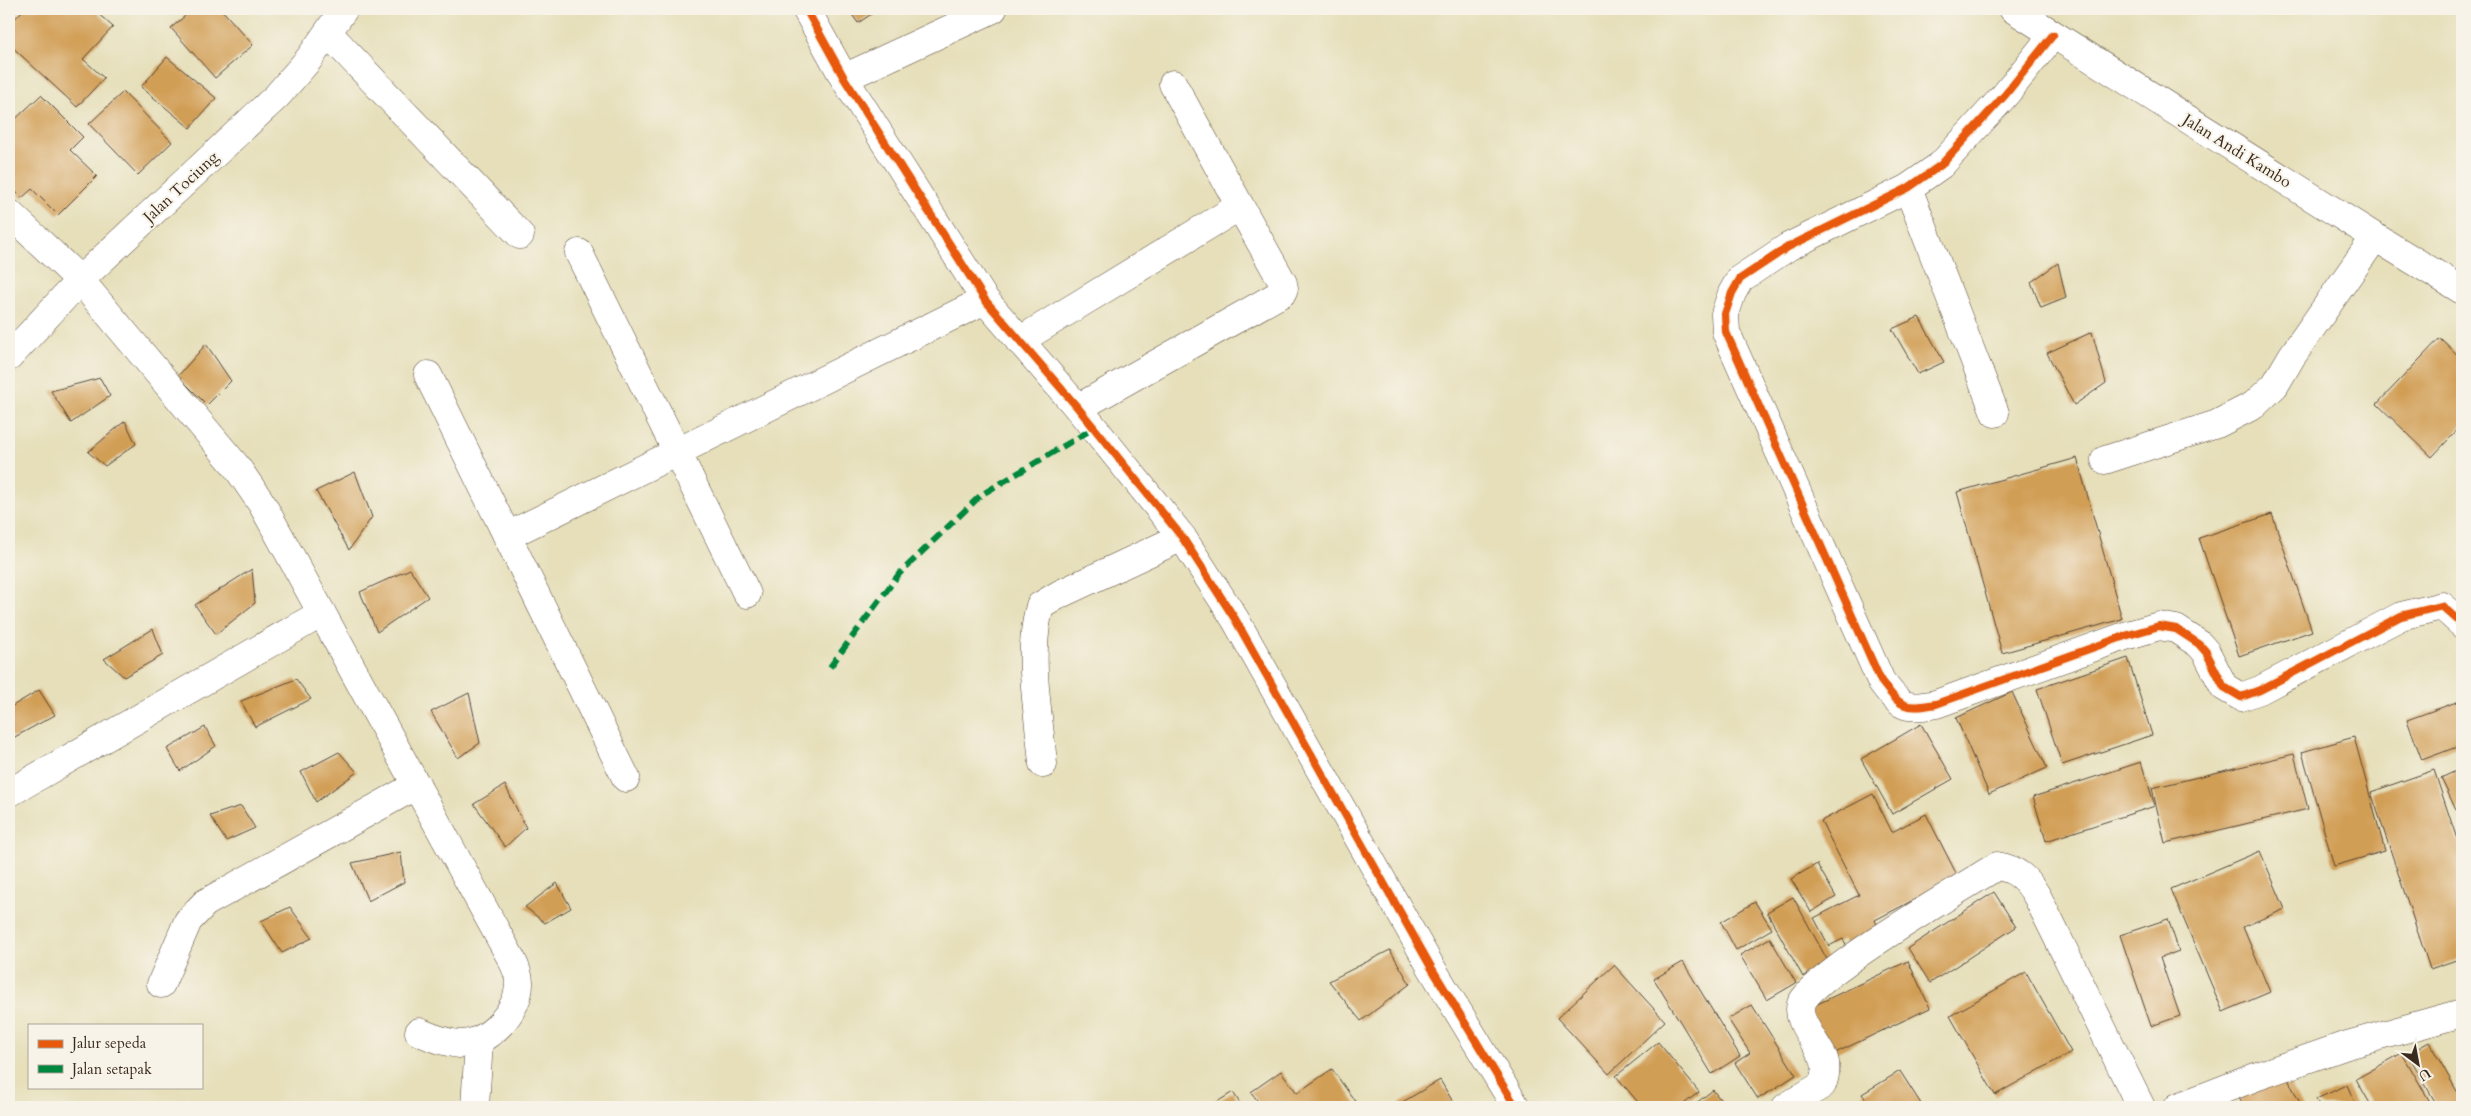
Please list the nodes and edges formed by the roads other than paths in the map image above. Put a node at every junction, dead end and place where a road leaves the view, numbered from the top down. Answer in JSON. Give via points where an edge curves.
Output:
{"nodes":[{"id":1,"x":344,"y":9,"type":"edge"},
{"id":2,"x":806,"y":9,"type":"edge"},
{"id":3,"x":993,"y":9,"type":"edge"},
{"id":4,"x":2013,"y":9,"type":"edge"},
{"id":5,"x":328,"y":33,"type":"junction"},
{"id":6,"x":2052,"y":35,"type":"junction"},
{"id":7,"x":844,"y":78,"type":"junction"},
{"id":8,"x":1173,"y":84,"type":"dead end"},
{"id":9,"x":1908,"y":188,"type":"junction"},
{"id":10,"x":1240,"y":206,"type":"junction"},
{"id":11,"x":9,"y":213,"type":"edge"},
{"id":12,"x":520,"y":235,"type":"dead end"},
{"id":13,"x":2375,"y":237,"type":"junction"},
{"id":14,"x":579,"y":253,"type":"dead end"},
{"id":15,"x":80,"y":280,"type":"junction"},
{"id":16,"x":2462,"y":290,"type":"edge"},
{"id":17,"x":985,"y":300,"type":"junction"},
{"id":18,"x":1019,"y":341,"type":"junction"},
{"id":19,"x":9,"y":357,"type":"edge"},
{"id":20,"x":428,"y":375,"type":"dead end"},
{"id":21,"x":1078,"y":408,"type":"junction"},
{"id":22,"x":1995,"y":413,"type":"dead end"},
{"id":23,"x":677,"y":452,"type":"junction"},
{"id":24,"x":2106,"y":460,"type":"dead end"},
{"id":25,"x":507,"y":536,"type":"junction"},
{"id":26,"x":1182,"y":538,"type":"junction"},
{"id":27,"x":747,"y":594,"type":"dead end"},
{"id":28,"x":322,"y":613,"type":"junction"},
{"id":29,"x":2462,"y":624,"type":"edge"},
{"id":30,"x":1043,"y":764,"type":"dead end"},
{"id":31,"x":626,"y":778,"type":"dead end"},
{"id":32,"x":417,"y":785,"type":"junction"},
{"id":33,"x":9,"y":793,"type":"edge"},
{"id":34,"x":161,"y":984,"type":"dead end"},
{"id":35,"x":2462,"y":1014,"type":"edge"},
{"id":36,"x":420,"y":1032,"type":"dead end"},
{"id":37,"x":479,"y":1041,"type":"junction"},
{"id":38,"x":475,"y":1107,"type":"edge"},
{"id":39,"x":1516,"y":1107,"type":"edge"},
{"id":40,"x":1786,"y":1107,"type":"edge"},
{"id":41,"x":2141,"y":1107,"type":"edge"},
{"id":42,"x":2178,"y":1107,"type":"edge"}],
"edges":[{"from":1,"to":5,"type":"street","name":"Jalan Tociung"},
{"from":2,"to":7,"type":"street"},
{"from":3,"to":7,"type":"street"},
{"from":4,"to":6,"type":"street","name":"Jalan Andi Kambo"},
{"from":5,"to":12,"type":"street"},
{"from":5,"to":15,"type":"street","name":"Jalan Tociung","via":[[277,96]]},
{"from":6,"to":9,"type":"street","via":[[2005,96],[1947,158]]},
{"from":6,"to":13,"type":"street","name":"Jalan Andi Kambo"},
{"from":7,"to":17,"type":"street"},
{"from":8,"to":10,"type":"street"},
{"from":9,"to":22,"type":"street"},
{"from":9,"to":29,"type":"street","via":[[1788,247],[1740,279],[1725,314],[1726,332],[1881,681],[1897,701],[1913,709],[1936,704],[2159,626],[2176,629],[2199,644],[2224,686],[2241,697],[2401,616],[2442,606]]},
{"from":10,"to":18,"type":"street"},
{"from":10,"to":21,"type":"street","via":[[1283,283],[1282,293]]},
{"from":11,"to":15,"type":"street"},
{"from":13,"to":16,"type":"street","name":"Jalan Andi Kambo"},
{"from":13,"to":24,"type":"street","via":[[2275,385],[2254,404],[2217,424]]},
{"from":14,"to":23,"type":"street"},
{"from":15,"to":19,"type":"street","name":"Jalan Tociung"},
{"from":15,"to":28,"type":"street","via":[[236,466],[282,538]]},
{"from":17,"to":18,"type":"street"},
{"from":17,"to":23,"type":"street"},
{"from":18,"to":21,"type":"street"},
{"from":20,"to":25,"type":"street"},
{"from":21,"to":26,"type":"street"},
{"from":23,"to":25,"type":"street"},
{"from":23,"to":27,"type":"street"},
{"from":25,"to":31,"type":"street"},
{"from":26,"to":30,"type":"street","via":[[1040,606],[1033,648]]},
{"from":26,"to":39,"type":"street","via":[[1235,619],[1431,967]]},
{"from":28,"to":32,"type":"street"},
{"from":28,"to":33,"type":"street"},
{"from":32,"to":34,"type":"street","via":[[205,903],[188,921]]},
{"from":32,"to":37,"type":"street","via":[[512,960],[520,981],[517,998],[505,1018]]},
{"from":35,"to":42,"type":"street","via":[[2344,1046]]},
{"from":36,"to":37,"type":"street","via":[[461,1044]]},
{"from":37,"to":38,"type":"street"},
{"from":40,"to":41,"type":"street","via":[[1822,1085],[1825,1077],[1824,1060],[1801,1014],[1800,1005],[1808,993],[1871,945],[1997,866],[2016,872],[2027,880],[2037,896]]}]}
